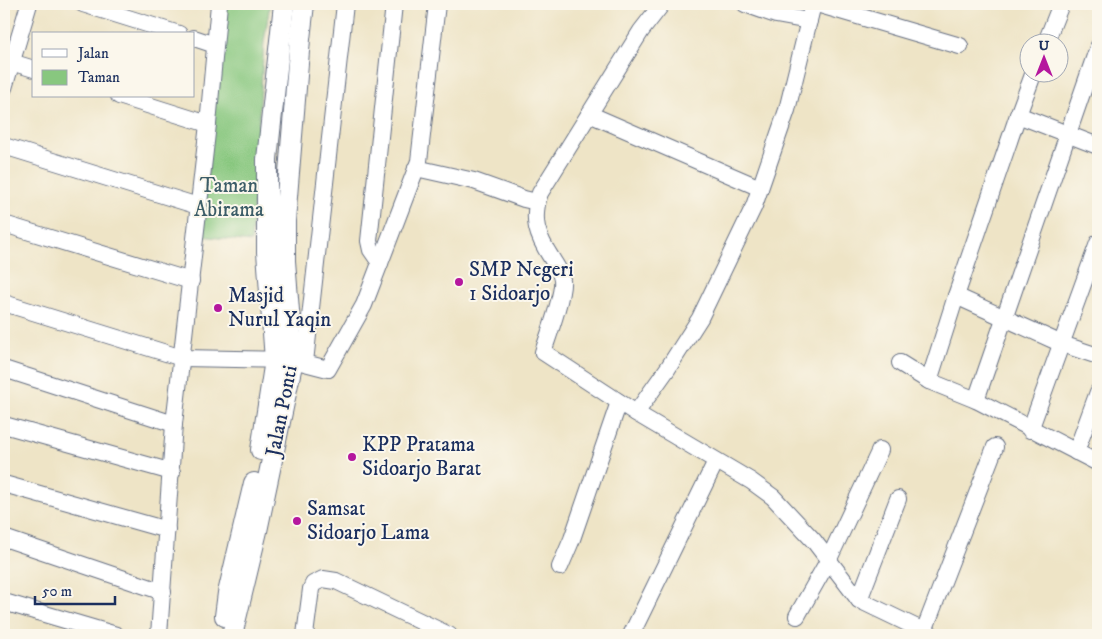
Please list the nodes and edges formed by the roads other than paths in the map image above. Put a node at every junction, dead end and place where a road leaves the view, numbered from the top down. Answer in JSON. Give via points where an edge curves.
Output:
{"nodes":[{"id":1,"x":28,"y":4,"type":"edge"},
{"id":2,"x":83,"y":4,"type":"edge"},
{"id":3,"x":219,"y":4,"type":"edge"},
{"id":4,"x":284,"y":4,"type":"edge"},
{"id":5,"x":304,"y":4,"type":"edge"},
{"id":6,"x":345,"y":4,"type":"edge"},
{"id":7,"x":394,"y":4,"type":"edge"},
{"id":8,"x":437,"y":4,"type":"edge"},
{"id":9,"x":661,"y":4,"type":"edge"},
{"id":10,"x":745,"y":4,"type":"edge"},
{"id":11,"x":813,"y":4,"type":"edge"},
{"id":12,"x":817,"y":4,"type":"edge"},
{"id":13,"x":1061,"y":4,"type":"edge"},
{"id":14,"x":856,"y":9,"type":"edge"},
{"id":15,"x":809,"y":21,"type":"junction"},
{"id":16,"x":173,"y":32,"type":"edge"},
{"id":17,"x":1050,"y":32,"type":"edge"},
{"id":18,"x":195,"y":38,"type":"edge"},
{"id":19,"x":215,"y":45,"type":"junction"},
{"id":20,"x":960,"y":46,"type":"dead end"},
{"id":21,"x":1098,"y":47,"type":"edge"},
{"id":22,"x":11,"y":62,"type":"junction"},
{"id":23,"x":32,"y":68,"type":"edge"},
{"id":24,"x":1030,"y":82,"type":"edge"},
{"id":25,"x":4,"y":88,"type":"edge"},
{"id":26,"x":125,"y":98,"type":"edge"},
{"id":27,"x":589,"y":114,"type":"junction"},
{"id":28,"x":1018,"y":115,"type":"junction"},
{"id":29,"x":208,"y":124,"type":"junction"},
{"id":30,"x":1067,"y":135,"type":"junction"},
{"id":31,"x":4,"y":146,"type":"edge"},
{"id":32,"x":1098,"y":146,"type":"edge"},
{"id":33,"x":416,"y":168,"type":"junction"},
{"id":34,"x":760,"y":188,"type":"junction"},
{"id":35,"x":537,"y":202,"type":"junction"},
{"id":36,"x":198,"y":206,"type":"junction"},
{"id":37,"x":4,"y":224,"type":"edge"},
{"id":38,"x":1098,"y":243,"type":"edge"},
{"id":39,"x":380,"y":263,"type":"junction"},
{"id":40,"x":191,"y":281,"type":"junction"},
{"id":41,"x":956,"y":296,"type":"junction"},
{"id":42,"x":4,"y":303,"type":"edge"},
{"id":43,"x":1006,"y":318,"type":"junction"},
{"id":44,"x":1062,"y":344,"type":"junction"},
{"id":45,"x":1098,"y":356,"type":"edge"},
{"id":46,"x":182,"y":358,"type":"junction"},
{"id":47,"x":291,"y":361,"type":"junction"},
{"id":48,"x":900,"y":363,"type":"dead end"},
{"id":49,"x":4,"y":369,"type":"edge"},
{"id":50,"x":929,"y":381,"type":"junction"},
{"id":51,"x":1098,"y":392,"type":"edge"},
{"id":52,"x":976,"y":400,"type":"junction"},
{"id":53,"x":619,"y":402,"type":"junction"},
{"id":54,"x":636,"y":413,"type":"junction"},
{"id":55,"x":4,"y":424,"type":"edge"},
{"id":56,"x":174,"y":424,"type":"junction"},
{"id":57,"x":1030,"y":430,"type":"junction"},
{"id":58,"x":995,"y":447,"type":"dead end"},
{"id":59,"x":880,"y":450,"type":"dead end"},
{"id":60,"x":1076,"y":452,"type":"junction"},
{"id":61,"x":716,"y":461,"type":"junction"},
{"id":62,"x":1098,"y":463,"type":"edge"},
{"id":63,"x":172,"y":472,"type":"junction"},
{"id":64,"x":4,"y":484,"type":"edge"},
{"id":65,"x":898,"y":499,"type":"dead end"},
{"id":66,"x":167,"y":530,"type":"junction"},
{"id":67,"x":4,"y":538,"type":"edge"},
{"id":68,"x":828,"y":561,"type":"junction"},
{"id":69,"x":560,"y":567,"type":"dead end"},
{"id":70,"x":162,"y":592,"type":"junction"},
{"id":71,"x":858,"y":600,"type":"junction"},
{"id":72,"x":4,"y":602,"type":"edge"},
{"id":73,"x":797,"y":616,"type":"dead end"},
{"id":74,"x":928,"y":633,"type":"edge"},
{"id":75,"x":116,"y":635,"type":"edge"},
{"id":76,"x":159,"y":635,"type":"edge"},
{"id":77,"x":222,"y":635,"type":"edge"},
{"id":78,"x":232,"y":635,"type":"edge"},
{"id":79,"x":305,"y":635,"type":"edge"},
{"id":80,"x":449,"y":635,"type":"edge"},
{"id":81,"x":631,"y":635,"type":"edge"}],
"edges":[{"from":1,"to":22,"type":"street"},
{"from":2,"to":16,"type":"street"},
{"from":3,"to":19,"type":"street"},
{"from":4,"to":47,"type":"main road","name":"Jalan Ponti","via":[[267,159],[267,252]]},
{"from":5,"to":47,"type":"main road","name":"Jalan Ponti","via":[[284,221]]},
{"from":6,"to":47,"type":"street"},
{"from":7,"to":39,"type":"street","via":[[369,241]]},
{"from":8,"to":33,"type":"street"},
{"from":9,"to":27,"type":"street"},
{"from":10,"to":15,"type":"street","via":[[776,15]]},
{"from":11,"to":15,"type":"street"},
{"from":12,"to":14,"type":"street"},
{"from":13,"to":17,"type":"street"},
{"from":14,"to":20,"type":"street"},
{"from":15,"to":34,"type":"street","via":[[786,110]]},
{"from":18,"to":19,"type":"street"},
{"from":19,"to":29,"type":"street"},
{"from":21,"to":30,"type":"street"},
{"from":22,"to":23,"type":"street"},
{"from":22,"to":25,"type":"street"},
{"from":24,"to":28,"type":"street"},
{"from":26,"to":29,"type":"street"},
{"from":27,"to":34,"type":"street"},
{"from":27,"to":35,"type":"street","via":[[547,180]]},
{"from":28,"to":30,"type":"street"},
{"from":28,"to":41,"type":"street"},
{"from":29,"to":36,"type":"street"},
{"from":30,"to":32,"type":"street"},
{"from":30,"to":43,"type":"street"},
{"from":31,"to":36,"type":"street"},
{"from":33,"to":35,"type":"street","via":[[474,181]]},
{"from":33,"to":39,"type":"street"},
{"from":34,"to":54,"type":"street","via":[[700,318]]},
{"from":35,"to":53,"type":"street","via":[[535,219],[540,241],[559,270],[562,282],[543,352]]},
{"from":36,"to":40,"type":"street"},
{"from":37,"to":40,"type":"street"},
{"from":38,"to":44,"type":"street"},
{"from":39,"to":47,"type":"street","via":[[364,305],[328,369]]},
{"from":40,"to":46,"type":"street"},
{"from":41,"to":43,"type":"street"},
{"from":41,"to":50,"type":"street"},
{"from":42,"to":46,"type":"street"},
{"from":43,"to":44,"type":"street"},
{"from":43,"to":52,"type":"street"},
{"from":44,"to":45,"type":"street"},
{"from":44,"to":57,"type":"street"},
{"from":46,"to":47,"type":"street"},
{"from":46,"to":56,"type":"street"},
{"from":47,"to":77,"type":"main road","name":"Jalan Ponti","via":[[259,462],[228,593]]},
{"from":47,"to":78,"type":"main road","name":"Jalan Ponti","via":[[257,531]]},
{"from":48,"to":50,"type":"street"},
{"from":49,"to":56,"type":"street"},
{"from":50,"to":52,"type":"street"},
{"from":51,"to":60,"type":"street"},
{"from":52,"to":57,"type":"street"},
{"from":53,"to":54,"type":"street"},
{"from":53,"to":69,"type":"street"},
{"from":54,"to":61,"type":"street"},
{"from":55,"to":63,"type":"street"},
{"from":56,"to":63,"type":"street"},
{"from":57,"to":60,"type":"street"},
{"from":58,"to":74,"type":"street"},
{"from":59,"to":68,"type":"street"},
{"from":60,"to":62,"type":"street"},
{"from":61,"to":68,"type":"street","via":[[773,497]]},
{"from":61,"to":81,"type":"street"},
{"from":63,"to":66,"type":"street"},
{"from":64,"to":66,"type":"street"},
{"from":65,"to":71,"type":"street"},
{"from":66,"to":70,"type":"street"},
{"from":67,"to":70,"type":"street"},
{"from":68,"to":71,"type":"street"},
{"from":68,"to":73,"type":"street"},
{"from":70,"to":76,"type":"street"},
{"from":71,"to":74,"type":"street"},
{"from":72,"to":75,"type":"street"},
{"from":79,"to":80,"type":"street","via":[[311,589],[313,584],[323,580],[336,581]]}]}
